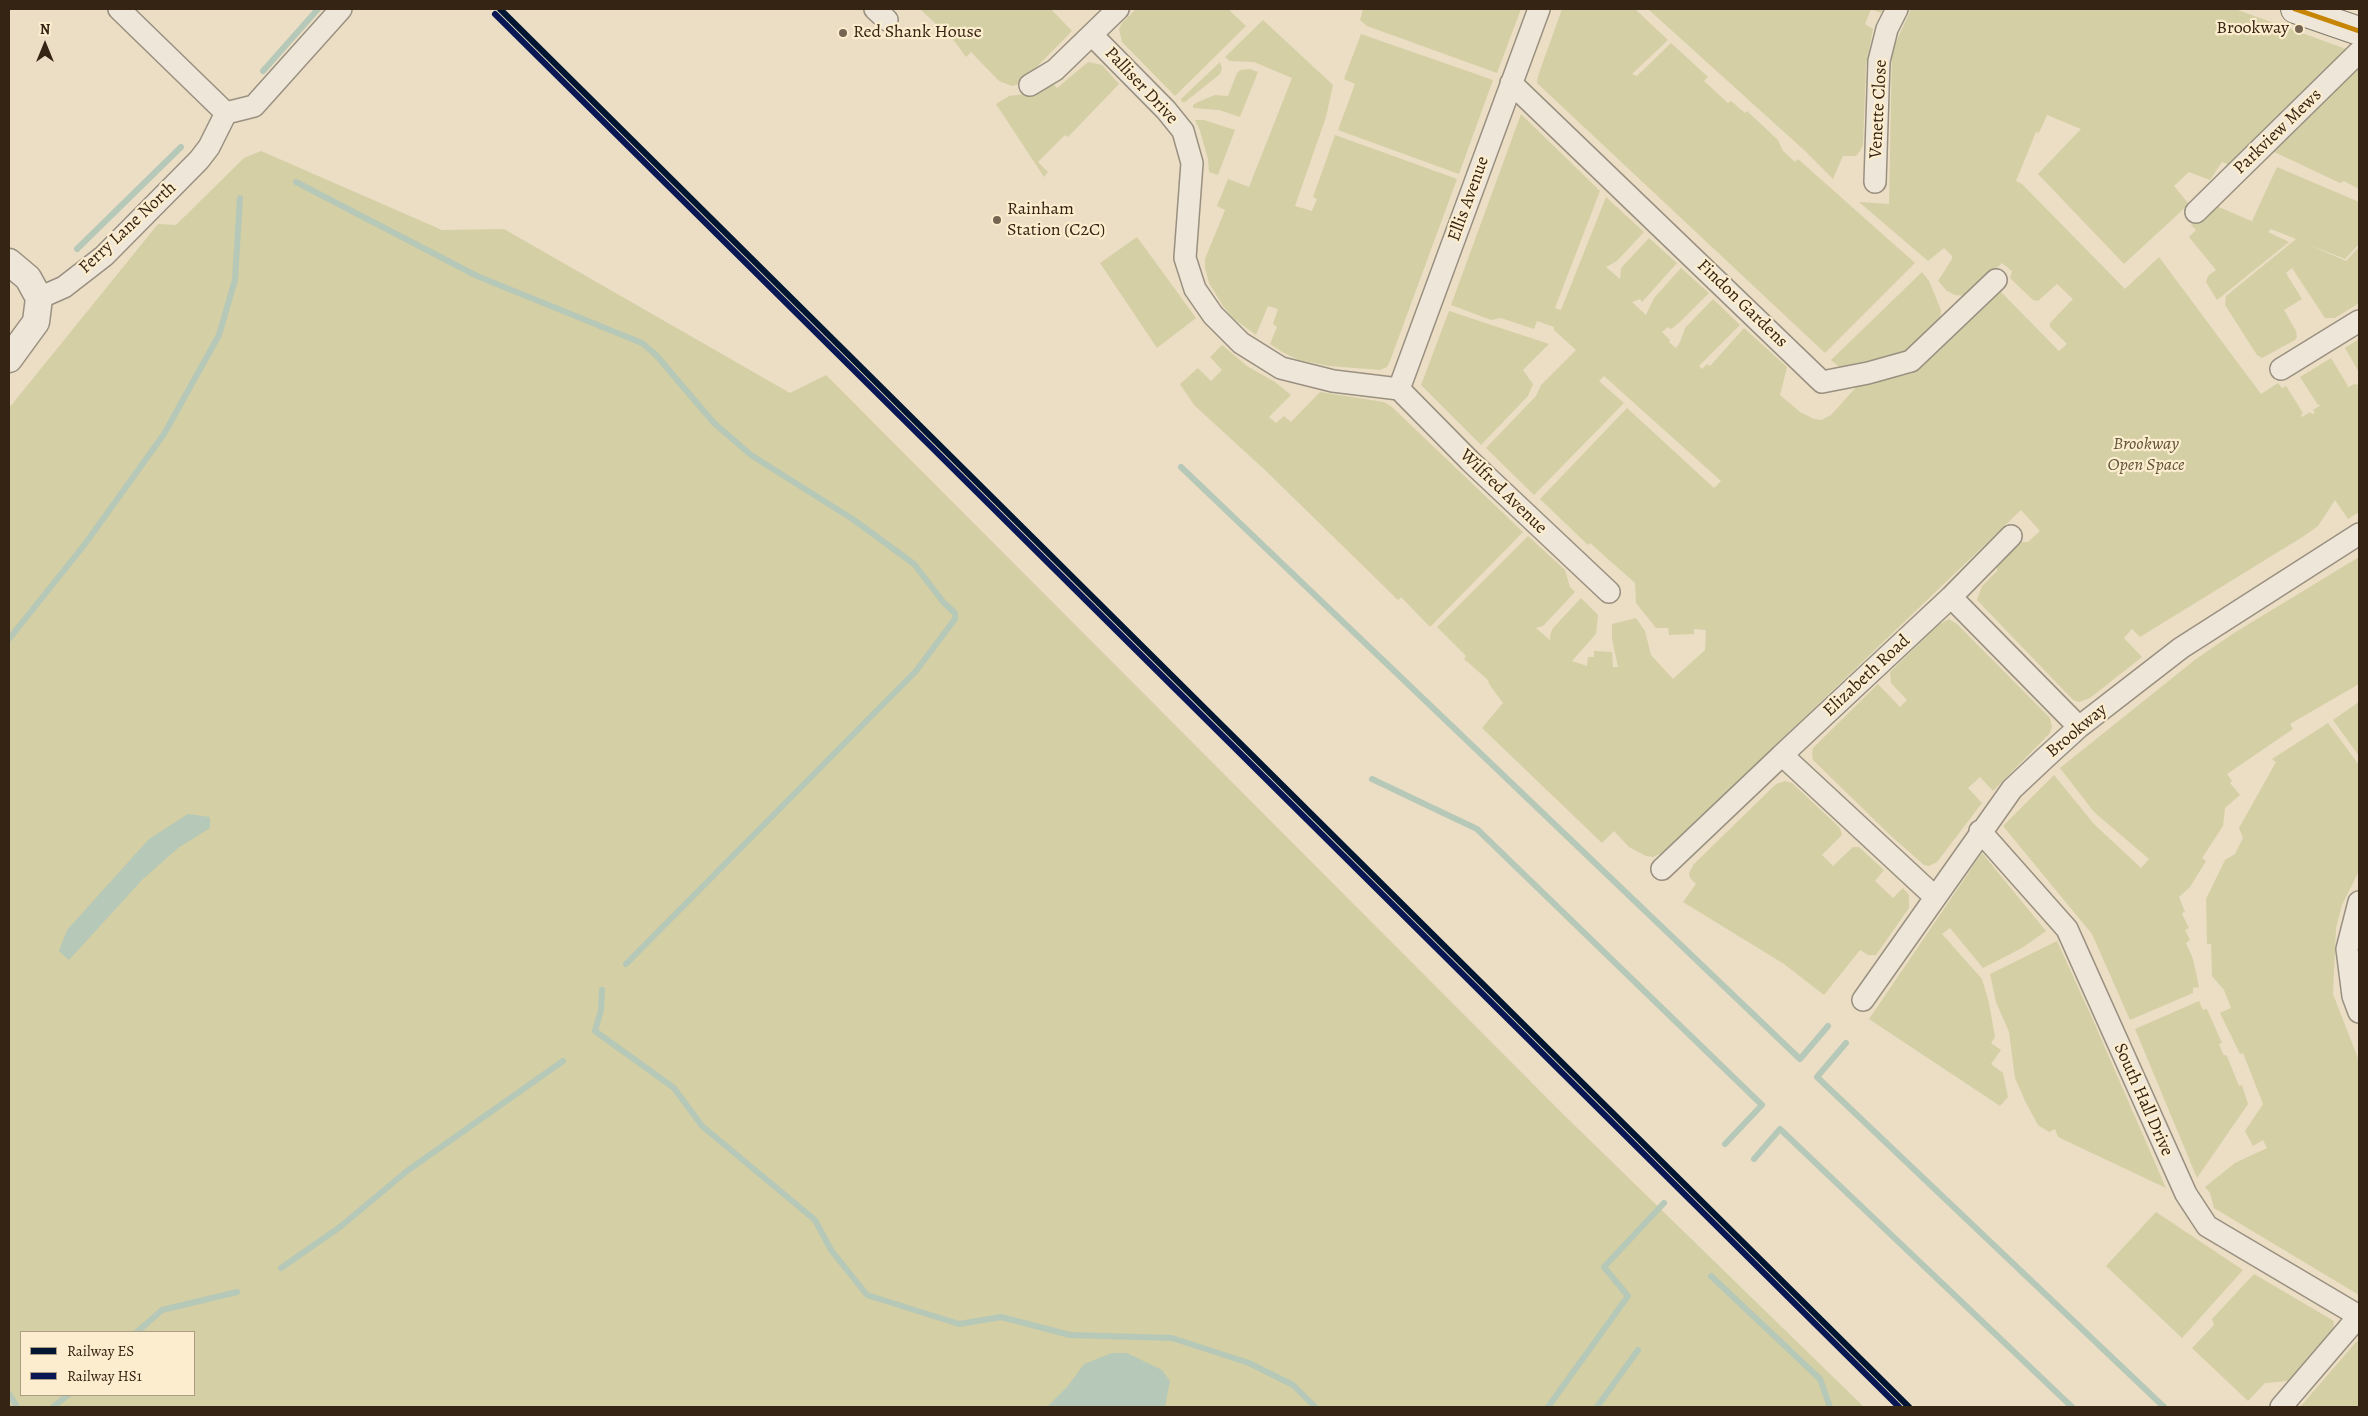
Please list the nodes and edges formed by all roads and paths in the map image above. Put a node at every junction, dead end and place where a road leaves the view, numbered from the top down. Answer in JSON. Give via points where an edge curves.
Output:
{"nodes":[{"id":1,"x":119,"y":9,"type":"edge"},
{"id":2,"x":341,"y":9,"type":"edge"},
{"id":3,"x":1118,"y":9,"type":"edge"},
{"id":4,"x":1539,"y":9,"type":"edge"},
{"id":5,"x":1897,"y":9,"type":"edge"},
{"id":6,"x":2295,"y":9,"type":"edge"},
{"id":7,"x":2359,"y":31,"type":"edge"},
{"id":8,"x":1092,"y":35,"type":"junction"},
{"id":9,"x":2359,"y":52,"type":"edge"},
{"id":10,"x":1511,"y":83,"type":"junction"},
{"id":11,"x":1030,"y":85,"type":"dead end"},
{"id":12,"x":226,"y":113,"type":"junction"},
{"id":13,"x":1875,"y":182,"type":"dead end"},
{"id":14,"x":2196,"y":212,"type":"dead end"},
{"id":15,"x":9,"y":262,"type":"edge"},
{"id":16,"x":1996,"y":280,"type":"dead end"},
{"id":17,"x":39,"y":298,"type":"junction"},
{"id":18,"x":2359,"y":321,"type":"edge"},
{"id":19,"x":9,"y":359,"type":"edge"},
{"id":20,"x":2281,"y":369,"type":"dead end"},
{"id":21,"x":1399,"y":388,"type":"junction"},
{"id":22,"x":2359,"y":534,"type":"edge"},
{"id":23,"x":2011,"y":536,"type":"dead end"},
{"id":24,"x":1610,"y":592,"type":"dead end"},
{"id":25,"x":1951,"y":597,"type":"junction"},
{"id":26,"x":2079,"y":727,"type":"junction"},
{"id":27,"x":1782,"y":756,"type":"junction"},
{"id":28,"x":1980,"y":831,"type":"junction"},
{"id":29,"x":1662,"y":869,"type":"dead end"},
{"id":30,"x":1935,"y":897,"type":"junction"},
{"id":31,"x":2359,"y":902,"type":"edge"},
{"id":32,"x":1863,"y":1000,"type":"dead end"},
{"id":33,"x":2359,"y":1012,"type":"edge"},
{"id":34,"x":2359,"y":1316,"type":"edge"},
{"id":35,"x":2281,"y":1407,"type":"edge"}],
"edges":[{"from":1,"to":12,"type":"street"},
{"from":2,"to":12,"type":"street","via":[[254,106]]},
{"from":3,"to":8,"type":"street","name":"Palliser Drive"},
{"from":4,"to":10,"type":"street","name":"Ellis Avenue"},
{"from":5,"to":13,"type":"street","name":"Venette Close","via":[[1887,29],[1879,61]]},
{"from":6,"to":7,"type":"main road"},
{"from":8,"to":11,"type":"street","name":"Palliser Drive","via":[[1054,70]]},
{"from":8,"to":21,"type":"street","name":"Palliser Drive","via":[[1183,131],[1192,163],[1185,258],[1195,289],[1213,315],[1241,343],[1281,368],[1333,380]]},
{"from":9,"to":14,"type":"street","name":"Parkview Mews"},
{"from":10,"to":16,"type":"street","name":"Findon Gardens","via":[[1822,382],[1910,361]]},
{"from":10,"to":21,"type":"street","name":"Ellis Avenue"},
{"from":12,"to":17,"type":"street","name":"Ferry Lane North","via":[[209,147],[198,160],[104,256],[64,286]]},
{"from":15,"to":17,"type":"street","via":[[28,278]]},
{"from":17,"to":19,"type":"street","via":[[36,322]]},
{"from":18,"to":20,"type":"street"},
{"from":21,"to":24,"type":"street","name":"Wilfred Avenue","via":[[1470,461]]},
{"from":22,"to":26,"type":"street","name":"Brookway","via":[[2181,648]]},
{"from":23,"to":25,"type":"street","name":"Elizabeth Road"},
{"from":25,"to":26,"type":"street"},
{"from":25,"to":27,"type":"street","name":"Elizabeth Road"},
{"from":26,"to":28,"type":"street","name":"Brookway","via":[[2012,789]]},
{"from":27,"to":29,"type":"street","name":"Elizabeth Road"},
{"from":27,"to":30,"type":"street"},
{"from":28,"to":30,"type":"street","name":"Brookway"},
{"from":28,"to":34,"type":"street","name":"South Hall Drive","via":[[2067,929],[2186,1194],[2208,1226]]},
{"from":30,"to":32,"type":"street","name":"Brookway"},
{"from":31,"to":33,"type":"street","via":[[2347,949],[2353,996]]},
{"from":34,"to":35,"type":"street"}]}
